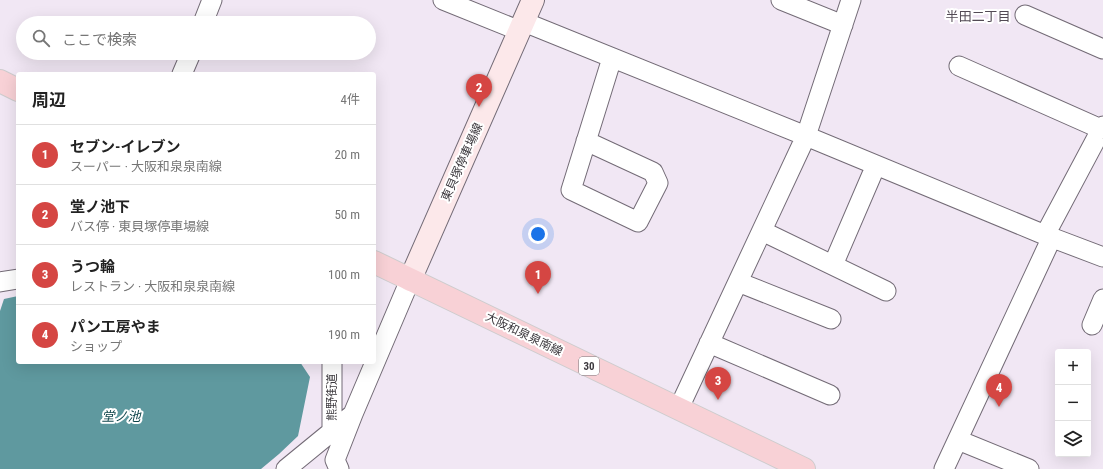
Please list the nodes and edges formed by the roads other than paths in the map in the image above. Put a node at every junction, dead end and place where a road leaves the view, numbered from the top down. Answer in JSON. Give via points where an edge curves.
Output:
{"nodes":[{"id":1,"x":212,"y":0,"type":"edge"},
{"id":2,"x":443,"y":0,"type":"edge"},
{"id":3,"x":533,"y":0,"type":"edge"},
{"id":4,"x":780,"y":0,"type":"edge"},
{"id":5,"x":851,"y":0,"type":"edge"},
{"id":6,"x":1025,"y":15,"type":"dead end"},
{"id":7,"x":206,"y":16,"type":"edge"},
{"id":8,"x":843,"y":24,"type":"junction"},
{"id":9,"x":522,"y":26,"type":"junction"},
{"id":10,"x":1103,"y":49,"type":"edge"},
{"id":11,"x":612,"y":58,"type":"junction"},
{"id":12,"x":188,"y":60,"type":"edge"},
{"id":13,"x":959,"y":66,"type":"dead end"},
{"id":14,"x":183,"y":72,"type":"edge"},
{"id":15,"x":0,"y":81,"type":"edge"},
{"id":16,"x":16,"y":89,"type":"edge"},
{"id":17,"x":1102,"y":128,"type":"edge"},
{"id":18,"x":806,"y":136,"type":"junction"},
{"id":19,"x":586,"y":141,"type":"junction"},
{"id":20,"x":876,"y":165,"type":"junction"},
{"id":21,"x":762,"y":231,"type":"junction"},
{"id":22,"x":1049,"y":236,"type":"junction"},
{"id":23,"x":1103,"y":257,"type":"edge"},
{"id":24,"x":376,"y":263,"type":"edge"},
{"id":25,"x":833,"y":265,"type":"junction"},
{"id":26,"x":16,"y":279,"type":"edge"},
{"id":27,"x":410,"y":280,"type":"junction"},
{"id":28,"x":0,"y":282,"type":"edge"},
{"id":29,"x":738,"y":282,"type":"junction"},
{"id":30,"x":886,"y":290,"type":"dead end"},
{"id":31,"x":1103,"y":298,"type":"edge"},
{"id":32,"x":831,"y":319,"type":"dead end"},
{"id":33,"x":1092,"y":325,"type":"dead end"},
{"id":34,"x":709,"y":343,"type":"junction"},
{"id":35,"x":376,"y":360,"type":"edge"},
{"id":36,"x":332,"y":364,"type":"edge"},
{"id":37,"x":374,"y":364,"type":"edge"},
{"id":38,"x":830,"y":395,"type":"dead end"},
{"id":39,"x":679,"y":408,"type":"junction"},
{"id":40,"x":353,"y":414,"type":"junction"},
{"id":41,"x":332,"y":432,"type":"junction"},
{"id":42,"x":958,"y":440,"type":"junction"},
{"id":43,"x":286,"y":469,"type":"edge"},
{"id":44,"x":338,"y":469,"type":"edge"},
{"id":45,"x":804,"y":469,"type":"edge"},
{"id":46,"x":944,"y":469,"type":"edge"},
{"id":47,"x":1028,"y":469,"type":"edge"}],
"edges":[{"from":1,"to":7,"type":"street"},
{"from":2,"to":9,"type":"street"},
{"from":3,"to":9,"type":"main road","name":"東貝塚停車場線"},
{"from":4,"to":8,"type":"street"},
{"from":5,"to":8,"type":"street"},
{"from":6,"to":10,"type":"street"},
{"from":8,"to":18,"type":"street"},
{"from":9,"to":11,"type":"street"},
{"from":9,"to":27,"type":"main road","name":"東貝塚停車場線"},
{"from":11,"to":18,"type":"street"},
{"from":11,"to":19,"type":"street"},
{"from":12,"to":14,"type":"street"},
{"from":13,"to":17,"type":"street"},
{"from":15,"to":16,"type":"main road"},
{"from":17,"to":22,"type":"street"},
{"from":18,"to":20,"type":"street"},
{"from":18,"to":21,"type":"street"},
{"from":19,"to":19,"type":"street","via":[[653,172],[658,183],[638,222],[571,190]]},
{"from":20,"to":22,"type":"street"},
{"from":20,"to":25,"type":"street"},
{"from":21,"to":25,"type":"street"},
{"from":21,"to":29,"type":"street"},
{"from":22,"to":23,"type":"street"},
{"from":22,"to":42,"type":"street"},
{"from":24,"to":27,"type":"main road","name":"大阪和泉泉南線","number":"30"},
{"from":25,"to":30,"type":"street"},
{"from":26,"to":28,"type":"street"},
{"from":27,"to":35,"type":"street"},
{"from":27,"to":39,"type":"main road","name":"大阪和泉泉南線","number":"30"},
{"from":29,"to":32,"type":"street"},
{"from":29,"to":34,"type":"street"},
{"from":31,"to":33,"type":"street"},
{"from":34,"to":38,"type":"street"},
{"from":34,"to":39,"type":"street"},
{"from":36,"to":41,"type":"street","name":"熊野街道"},
{"from":37,"to":40,"type":"street"},
{"from":39,"to":45,"type":"main road","name":"大阪和泉泉南線","number":"30"},
{"from":40,"to":41,"type":"street"},
{"from":40,"to":44,"type":"street","via":[[335,460]]},
{"from":41,"to":43,"type":"street"},
{"from":42,"to":46,"type":"street"},
{"from":42,"to":47,"type":"street"}]}
